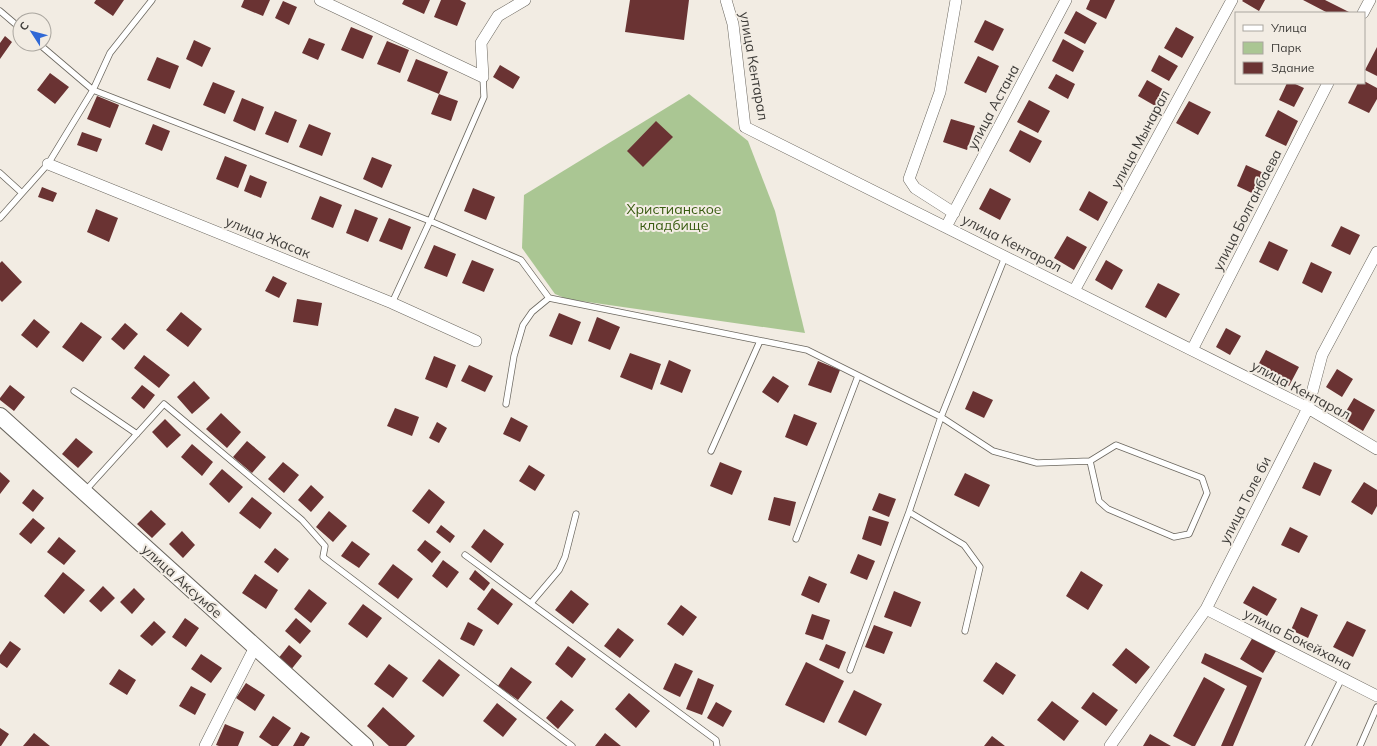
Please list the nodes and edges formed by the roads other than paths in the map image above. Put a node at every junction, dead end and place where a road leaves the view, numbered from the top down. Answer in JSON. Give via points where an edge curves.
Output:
{"nodes":[{"id":1,"x":152,"y":0,"type":"edge"},
{"id":2,"x":320,"y":0,"type":"edge"},
{"id":3,"x":526,"y":0,"type":"edge"},
{"id":4,"x":726,"y":0,"type":"edge"},
{"id":5,"x":956,"y":0,"type":"edge"},
{"id":6,"x":1066,"y":0,"type":"edge"},
{"id":7,"x":1232,"y":0,"type":"edge"},
{"id":8,"x":1370,"y":0,"type":"edge"},
{"id":9,"x":0,"y":11,"type":"edge"},
{"id":10,"x":1364,"y":12,"type":"edge"},
{"id":11,"x":12,"y":21,"type":"edge"},
{"id":12,"x":48,"y":52,"type":"edge"},
{"id":13,"x":483,"y":77,"type":"junction"},
{"id":14,"x":1327,"y":84,"type":"edge"},
{"id":15,"x":93,"y":90,"type":"junction"},
{"id":16,"x":48,"y":164,"type":"junction"},
{"id":17,"x":0,"y":173,"type":"edge"},
{"id":18,"x":22,"y":193,"type":"junction"},
{"id":19,"x":954,"y":213,"type":"junction"},
{"id":20,"x":0,"y":218,"type":"edge"},
{"id":21,"x":430,"y":221,"type":"junction"},
{"id":22,"x":946,"y":227,"type":"junction"},
{"id":23,"x":1377,"y":252,"type":"edge"},
{"id":24,"x":1005,"y":257,"type":"junction"},
{"id":25,"x":1372,"y":273,"type":"edge"},
{"id":26,"x":1074,"y":291,"type":"junction"},
{"id":27,"x":550,"y":298,"type":"junction"},
{"id":28,"x":392,"y":303,"type":"junction"},
{"id":29,"x":476,"y":341,"type":"dead end"},
{"id":30,"x":760,"y":341,"type":"junction"},
{"id":31,"x":1192,"y":350,"type":"junction"},
{"id":32,"x":858,"y":376,"type":"junction"},
{"id":33,"x":74,"y":391,"type":"dead end"},
{"id":34,"x":506,"y":404,"type":"dead end"},
{"id":35,"x":1308,"y":408,"type":"junction"},
{"id":36,"x":0,"y":416,"type":"edge"},
{"id":37,"x":941,"y":418,"type":"junction"},
{"id":38,"x":137,"y":434,"type":"junction"},
{"id":39,"x":1377,"y":449,"type":"edge"},
{"id":40,"x":711,"y":451,"type":"dead end"},
{"id":41,"x":1090,"y":461,"type":"junction"},
{"id":42,"x":84,"y":492,"type":"junction"},
{"id":43,"x":909,"y":512,"type":"junction"},
{"id":44,"x":576,"y":514,"type":"dead end"},
{"id":45,"x":796,"y":539,"type":"dead end"},
{"id":46,"x":465,"y":555,"type":"dead end"},
{"id":47,"x":531,"y":603,"type":"junction"},
{"id":48,"x":1206,"y":609,"type":"junction"},
{"id":49,"x":965,"y":631,"type":"dead end"},
{"id":50,"x":255,"y":647,"type":"junction"},
{"id":51,"x":850,"y":670,"type":"dead end"},
{"id":52,"x":1342,"y":678,"type":"junction"},
{"id":53,"x":1377,"y":696,"type":"edge"},
{"id":54,"x":1377,"y":707,"type":"edge"},
{"id":55,"x":205,"y":746,"type":"edge"},
{"id":56,"x":365,"y":746,"type":"edge"},
{"id":57,"x":572,"y":746,"type":"edge"},
{"id":58,"x":717,"y":746,"type":"edge"},
{"id":59,"x":1110,"y":746,"type":"edge"},
{"id":60,"x":1308,"y":746,"type":"edge"},
{"id":61,"x":1360,"y":746,"type":"edge"}],
"edges":[{"from":1,"to":15,"type":"lane","via":[[110,53]]},
{"from":2,"to":13,"type":"street"},
{"from":3,"to":13,"type":"street","via":[[498,16],[481,43]]},
{"from":4,"to":22,"type":"street","name":"улица Кентарал","via":[[733,24],[746,128]]},
{"from":5,"to":19,"type":"street","via":[[940,92],[909,179],[915,188]]},
{"from":6,"to":19,"type":"street","name":"улица Астана"},
{"from":7,"to":26,"type":"street","name":"улица Мынарал"},
{"from":8,"to":10,"type":"street"},
{"from":9,"to":11,"type":"lane"},
{"from":12,"to":15,"type":"lane"},
{"from":13,"to":21,"type":"lane","via":[[484,97]]},
{"from":14,"to":31,"type":"street","name":"улица Болганбаева"},
{"from":15,"to":16,"type":"lane"},
{"from":15,"to":21,"type":"lane"},
{"from":16,"to":18,"type":"lane"},
{"from":16,"to":28,"type":"street","name":"улица Жасак"},
{"from":17,"to":18,"type":"lane"},
{"from":18,"to":20,"type":"lane"},
{"from":19,"to":22,"type":"street","name":"улица Астана"},
{"from":21,"to":27,"type":"lane","via":[[521,260]]},
{"from":21,"to":28,"type":"lane"},
{"from":22,"to":24,"type":"street","name":"улица Кентарал"},
{"from":23,"to":25,"type":"street","name":"улица Толе би"},
{"from":24,"to":26,"type":"street","name":"улица Кентарал"},
{"from":24,"to":37,"type":"lane"},
{"from":25,"to":35,"type":"street","name":"улица Толе би","via":[[1322,355]]},
{"from":26,"to":31,"type":"street","name":"улица Кентарал"},
{"from":27,"to":30,"type":"lane"},
{"from":27,"to":34,"type":"lane","via":[[532,312],[523,324],[514,356]]},
{"from":28,"to":29,"type":"street","name":"улица Жасак"},
{"from":30,"to":32,"type":"lane","via":[[807,350]]},
{"from":30,"to":40,"type":"lane"},
{"from":31,"to":35,"type":"street","name":"улица Кентарал"},
{"from":32,"to":37,"type":"lane"},
{"from":32,"to":45,"type":"lane"},
{"from":33,"to":38,"type":"lane"},
{"from":35,"to":39,"type":"street","name":"улица Кентарал"},
{"from":35,"to":48,"type":"street","name":"улица Толе би"},
{"from":36,"to":42,"type":"main road","name":"улица Аксумбе"},
{"from":37,"to":41,"type":"lane","via":[[993,451],[1037,463]]},
{"from":37,"to":43,"type":"lane"},
{"from":38,"to":42,"type":"lane"},
{"from":38,"to":57,"type":"lane","via":[[164,404],[302,520],[325,546],[323,558]]},
{"from":41,"to":41,"type":"lane","via":[[1099,501],[1108,509],[1174,537],[1189,534],[1207,493],[1202,478],[1116,445]]},
{"from":42,"to":50,"type":"main road","name":"улица Аксумбе"},
{"from":43,"to":49,"type":"lane","via":[[964,545],[980,567]]},
{"from":43,"to":51,"type":"lane"},
{"from":44,"to":47,"type":"lane","via":[[559,570]]},
{"from":46,"to":47,"type":"lane"},
{"from":47,"to":58,"type":"lane","via":[[716,740]]},
{"from":48,"to":52,"type":"street","name":"улица Бокейхана"},
{"from":48,"to":59,"type":"street","name":"улица Толе би"},
{"from":50,"to":55,"type":"street"},
{"from":50,"to":56,"type":"main road","name":"улица Аксумбе"},
{"from":52,"to":53,"type":"street","name":"улица Бокейхана"},
{"from":52,"to":60,"type":"lane"},
{"from":54,"to":61,"type":"lane"}]}
